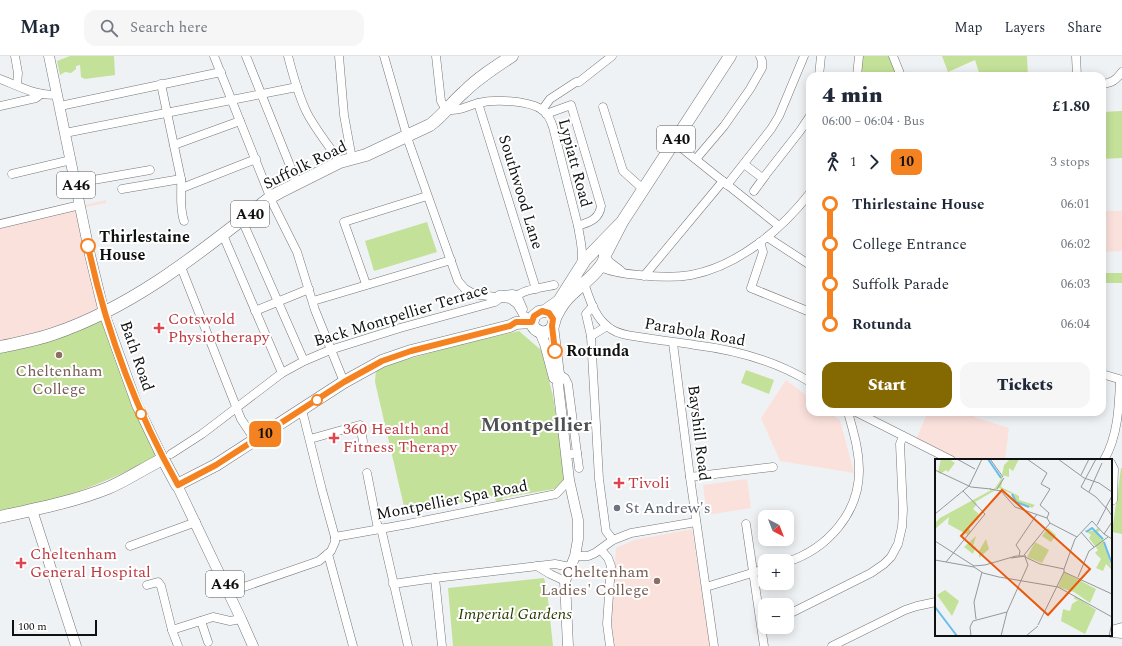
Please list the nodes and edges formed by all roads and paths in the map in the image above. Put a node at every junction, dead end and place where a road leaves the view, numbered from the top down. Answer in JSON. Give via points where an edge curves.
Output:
{"nodes":[{"id":1,"x":15,"y":56,"type":"edge"},
{"id":2,"x":50,"y":56,"type":"edge"},
{"id":3,"x":214,"y":56,"type":"edge"},
{"id":4,"x":246,"y":56,"type":"edge"},
{"id":5,"x":288,"y":56,"type":"edge"},
{"id":6,"x":339,"y":56,"type":"edge"},
{"id":7,"x":384,"y":56,"type":"edge"},
{"id":8,"x":436,"y":56,"type":"edge"},
{"id":9,"x":512,"y":56,"type":"edge"},
{"id":10,"x":607,"y":56,"type":"edge"},
{"id":11,"x":612,"y":56,"type":"edge"},
{"id":12,"x":730,"y":56,"type":"edge"},
{"id":13,"x":760,"y":56,"type":"edge"},
{"id":14,"x":804,"y":56,"type":"edge"},
{"id":15,"x":820,"y":56,"type":"edge"},
{"id":16,"x":859,"y":56,"type":"edge"},
{"id":17,"x":893,"y":56,"type":"edge"},
{"id":18,"x":1076,"y":56,"type":"edge"},
{"id":19,"x":499,"y":60,"type":"edge"},
{"id":20,"x":221,"y":72,"type":"junction"},
{"id":21,"x":819,"y":72,"type":"edge"},
{"id":22,"x":857,"y":72,"type":"edge"},
{"id":23,"x":899,"y":72,"type":"edge"},
{"id":24,"x":1076,"y":72,"type":"edge"},
{"id":25,"x":1122,"y":72,"type":"edge"},
{"id":26,"x":0,"y":79,"type":"edge"},
{"id":27,"x":576,"y":82,"type":"junction"},
{"id":28,"x":161,"y":84,"type":"junction"},
{"id":29,"x":1106,"y":84,"type":"edge"},
{"id":30,"x":17,"y":85,"type":"junction"},
{"id":31,"x":297,"y":87,"type":"junction"},
{"id":32,"x":41,"y":94,"type":"junction"},
{"id":33,"x":57,"y":94,"type":"junction"},
{"id":34,"x":261,"y":94,"type":"junction"},
{"id":35,"x":232,"y":100,"type":"junction"},
{"id":36,"x":478,"y":103,"type":"junction"},
{"id":37,"x":0,"y":106,"type":"edge"},
{"id":38,"x":60,"y":106,"type":"junction"},
{"id":39,"x":603,"y":107,"type":"dead end"},
{"id":40,"x":446,"y":110,"type":"junction"},
{"id":41,"x":167,"y":112,"type":"junction"},
{"id":42,"x":544,"y":112,"type":"junction"},
{"id":43,"x":240,"y":121,"type":"junction"},
{"id":44,"x":806,"y":122,"type":"edge"},
{"id":45,"x":65,"y":133,"type":"junction"},
{"id":46,"x":407,"y":136,"type":"junction"},
{"id":47,"x":674,"y":142,"type":"junction"},
{"id":48,"x":174,"y":145,"type":"junction"},
{"id":49,"x":256,"y":159,"type":"junction"},
{"id":50,"x":696,"y":159,"type":"junction"},
{"id":51,"x":71,"y":160,"type":"junction"},
{"id":52,"x":346,"y":161,"type":"junction"},
{"id":53,"x":744,"y":164,"type":"junction"},
{"id":54,"x":150,"y":170,"type":"dead end"},
{"id":55,"x":12,"y":174,"type":"dead end"},
{"id":56,"x":765,"y":176,"type":"junction"},
{"id":57,"x":181,"y":179,"type":"junction"},
{"id":58,"x":76,"y":183,"type":"junction"},
{"id":59,"x":297,"y":183,"type":"junction"},
{"id":60,"x":725,"y":183,"type":"junction"},
{"id":61,"x":182,"y":188,"type":"junction"},
{"id":62,"x":122,"y":189,"type":"dead end"},
{"id":63,"x":643,"y":189,"type":"junction"},
{"id":64,"x":754,"y":191,"type":"dead end"},
{"id":65,"x":427,"y":196,"type":"junction"},
{"id":66,"x":272,"y":197,"type":"junction"},
{"id":67,"x":806,"y":197,"type":"edge"},
{"id":68,"x":80,"y":205,"type":"junction"},
{"id":69,"x":242,"y":220,"type":"junction"},
{"id":70,"x":184,"y":221,"type":"dead end"},
{"id":71,"x":0,"y":224,"type":"edge"},
{"id":72,"x":578,"y":226,"type":"junction"},
{"id":73,"x":780,"y":226,"type":"junction"},
{"id":74,"x":223,"y":235,"type":"junction"},
{"id":75,"x":764,"y":239,"type":"junction"},
{"id":76,"x":597,"y":254,"type":"junction"},
{"id":77,"x":451,"y":260,"type":"junction"},
{"id":78,"x":806,"y":263,"type":"edge"},
{"id":79,"x":580,"y":270,"type":"junction"},
{"id":80,"x":183,"y":271,"type":"junction"},
{"id":81,"x":622,"y":272,"type":"junction"},
{"id":82,"x":644,"y":276,"type":"junction"},
{"id":83,"x":590,"y":277,"type":"junction"},
{"id":84,"x":366,"y":284,"type":"junction"},
{"id":85,"x":554,"y":285,"type":"dead end"},
{"id":86,"x":309,"y":289,"type":"junction"},
{"id":87,"x":536,"y":289,"type":"junction"},
{"id":88,"x":572,"y":293,"type":"junction"},
{"id":89,"x":497,"y":297,"type":"junction"},
{"id":90,"x":589,"y":297,"type":"junction"},
{"id":91,"x":515,"y":298,"type":"junction"},
{"id":92,"x":313,"y":301,"type":"junction"},
{"id":93,"x":278,"y":302,"type":"junction"},
{"id":94,"x":593,"y":306,"type":"junction"},
{"id":95,"x":806,"y":310,"type":"edge"},
{"id":96,"x":255,"y":311,"type":"junction"},
{"id":97,"x":104,"y":312,"type":"junction"},
{"id":98,"x":516,"y":320,"type":"junction"},
{"id":99,"x":536,"y":321,"type":"junction"},
{"id":100,"x":553,"y":324,"type":"junction"},
{"id":101,"x":607,"y":326,"type":"junction"},
{"id":102,"x":591,"y":336,"type":"junction"},
{"id":103,"x":673,"y":343,"type":"junction"},
{"id":104,"x":0,"y":347,"type":"edge"},
{"id":105,"x":330,"y":350,"type":"junction"},
{"id":106,"x":304,"y":361,"type":"junction"},
{"id":107,"x":282,"y":373,"type":"junction"},
{"id":108,"x":559,"y":374,"type":"junction"},
{"id":109,"x":1106,"y":375,"type":"edge"},
{"id":110,"x":806,"y":380,"type":"edge"},
{"id":111,"x":1121,"y":380,"type":"edge"},
{"id":112,"x":344,"y":382,"type":"junction"},
{"id":113,"x":558,"y":385,"type":"junction"},
{"id":114,"x":237,"y":409,"type":"junction"},
{"id":115,"x":302,"y":410,"type":"junction"},
{"id":116,"x":849,"y":416,"type":"edge"},
{"id":117,"x":864,"y":416,"type":"edge"},
{"id":118,"x":903,"y":436,"type":"junction"},
{"id":119,"x":310,"y":439,"type":"junction"},
{"id":120,"x":255,"y":440,"type":"junction"},
{"id":121,"x":363,"y":441,"type":"dead end"},
{"id":122,"x":577,"y":453,"type":"junction"},
{"id":123,"x":566,"y":455,"type":"junction"},
{"id":124,"x":167,"y":456,"type":"junction"},
{"id":125,"x":940,"y":457,"type":"edge"},
{"id":126,"x":1107,"y":459,"type":"edge"},
{"id":127,"x":1112,"y":466,"type":"edge"},
{"id":128,"x":773,"y":467,"type":"dead end"},
{"id":129,"x":579,"y":468,"type":"dead end"},
{"id":130,"x":367,"y":473,"type":"dead end"},
{"id":131,"x":690,"y":477,"type":"junction"},
{"id":132,"x":569,"y":480,"type":"junction"},
{"id":133,"x":178,"y":485,"type":"junction"},
{"id":134,"x":1113,"y":500,"type":"dead end"},
{"id":135,"x":32,"y":510,"type":"junction"},
{"id":136,"x":0,"y":517,"type":"edge"},
{"id":137,"x":196,"y":522,"type":"junction"},
{"id":138,"x":696,"y":522,"type":"junction"},
{"id":139,"x":746,"y":524,"type":"dead end"},
{"id":140,"x":380,"y":529,"type":"junction"},
{"id":141,"x":335,"y":537,"type":"junction"},
{"id":142,"x":613,"y":540,"type":"junction"},
{"id":143,"x":130,"y":546,"type":"dead end"},
{"id":144,"x":601,"y":550,"type":"junction"},
{"id":145,"x":328,"y":554,"type":"junction"},
{"id":146,"x":575,"y":556,"type":"junction"},
{"id":147,"x":794,"y":560,"type":"edge"},
{"id":148,"x":537,"y":566,"type":"junction"},
{"id":149,"x":570,"y":567,"type":"junction"},
{"id":150,"x":758,"y":571,"type":"edge"},
{"id":151,"x":754,"y":572,"type":"junction"},
{"id":152,"x":435,"y":578,"type":"junction"},
{"id":153,"x":564,"y":581,"type":"junction"},
{"id":154,"x":393,"y":584,"type":"junction"},
{"id":155,"x":147,"y":585,"type":"dead end"},
{"id":156,"x":706,"y":587,"type":"junction"},
{"id":157,"x":229,"y":592,"type":"junction"},
{"id":158,"x":758,"y":598,"type":"edge"},
{"id":159,"x":935,"y":602,"type":"edge"},
{"id":160,"x":794,"y":612,"type":"edge"},
{"id":161,"x":241,"y":618,"type":"junction"},
{"id":162,"x":200,"y":621,"type":"junction"},
{"id":163,"x":1122,"y":627,"type":"edge"},
{"id":164,"x":172,"y":630,"type":"junction"},
{"id":165,"x":1112,"y":630,"type":"edge"},
{"id":166,"x":1112,"y":633,"type":"edge"},
{"id":167,"x":763,"y":634,"type":"edge"},
{"id":168,"x":1122,"y":634,"type":"edge"},
{"id":169,"x":208,"y":642,"type":"dead end"},
{"id":170,"x":76,"y":646,"type":"edge"},
{"id":171,"x":178,"y":646,"type":"edge"},
{"id":172,"x":253,"y":646,"type":"edge"},
{"id":173,"x":352,"y":646,"type":"edge"},
{"id":174,"x":408,"y":646,"type":"edge"},
{"id":175,"x":442,"y":646,"type":"edge"},
{"id":176,"x":568,"y":646,"type":"edge"},
{"id":177,"x":610,"y":646,"type":"edge"},
{"id":178,"x":714,"y":646,"type":"edge"},
{"id":179,"x":764,"y":646,"type":"edge"},
{"id":180,"x":832,"y":646,"type":"edge"}],
"edges":[{"from":1,"to":30,"type":"street"},
{"from":2,"to":33,"type":"main road","name":"Bath Road","number":"A46"},
{"from":3,"to":20,"type":"street"},
{"from":4,"to":34,"type":"street"},
{"from":5,"to":31,"type":"street"},
{"from":6,"to":52,"type":"street"},
{"from":7,"to":46,"type":"street"},
{"from":8,"to":40,"type":"street","via":[[441,101]]},
{"from":9,"to":19,"type":"highway","number":"A40"},
{"from":10,"to":27,"type":"street"},
{"from":11,"to":27,"type":"street"},
{"from":12,"to":47,"type":"highway","number":"A40"},
{"from":13,"to":50,"type":"street","via":[[762,68],[750,88],[724,126]]},
{"from":14,"to":53,"type":"street","via":[[779,116]]},
{"from":15,"to":21,"type":"street"},
{"from":16,"to":22,"type":"street"},
{"from":17,"to":23,"type":"street"},
{"from":18,"to":24,"type":"street"},
{"from":19,"to":40,"type":"highway","name":"Suffolk Road","number":"A40"},
{"from":20,"to":28,"type":"street"},
{"from":20,"to":35,"type":"street"},
{"from":25,"to":29,"type":"street","via":[[1114,81]]},
{"from":26,"to":30,"type":"street"},
{"from":27,"to":42,"type":"street","via":[[550,99]]},
{"from":28,"to":38,"type":"street"},
{"from":28,"to":41,"type":"street"},
{"from":30,"to":32,"type":"street"},
{"from":31,"to":34,"type":"street"},
{"from":31,"to":52,"type":"street","via":[[311,120]]},
{"from":32,"to":33,"type":"street"},
{"from":32,"to":37,"type":"street","via":[[36,98]]},
{"from":33,"to":38,"type":"main road","name":"Bath Road","number":"A46"},
{"from":34,"to":35,"type":"street"},
{"from":34,"to":59,"type":"street"},
{"from":35,"to":41,"type":"street"},
{"from":35,"to":43,"type":"street"},
{"from":36,"to":40,"type":"street","name":"Lypiatt Road","via":[[457,111]]},
{"from":36,"to":42,"type":"street","name":"Lypiatt Road","via":[[518,102],[530,104]]},
{"from":36,"to":87,"type":"street","name":"Southwood Lane"},
{"from":38,"to":45,"type":"main road","name":"Bath Road","number":"A46"},
{"from":39,"to":63,"type":"street","via":[[622,171]]},
{"from":40,"to":46,"type":"highway","name":"Suffolk Road","number":"A40","via":[[430,125]]},
{"from":41,"to":45,"type":"street"},
{"from":41,"to":48,"type":"street"},
{"from":42,"to":72,"type":"street","name":"Lypiatt Road","via":[[553,127]]},
{"from":42,"to":72,"type":"street","via":[[571,105],[601,206],[599,214],[594,219]]},
{"from":43,"to":48,"type":"street"},
{"from":43,"to":49,"type":"street"},
{"from":44,"to":56,"type":"street"},
{"from":45,"to":51,"type":"main road","name":"Bath Road","number":"A46"},
{"from":46,"to":52,"type":"highway","name":"Suffolk Road","number":"A40","via":[[366,155]]},
{"from":46,"to":65,"type":"street"},
{"from":47,"to":50,"type":"street"},
{"from":47,"to":63,"type":"highway","number":"A40"},
{"from":48,"to":57,"type":"street"},
{"from":49,"to":61,"type":"street"},
{"from":49,"to":66,"type":"street"},
{"from":50,"to":60,"type":"street"},
{"from":51,"to":55,"type":"street"},
{"from":51,"to":58,"type":"main road","name":"Bath Road","number":"A46"},
{"from":52,"to":59,"type":"highway","name":"Suffolk Road","number":"A40"},
{"from":53,"to":56,"type":"street","via":[[761,177]]},
{"from":53,"to":60,"type":"street"},
{"from":54,"to":58,"type":"street"},
{"from":56,"to":64,"type":"street"},
{"from":57,"to":61,"type":"street"},
{"from":57,"to":62,"type":"street"},
{"from":58,"to":68,"type":"main road","name":"Bath Road","number":"A46"},
{"from":59,"to":66,"type":"highway","name":"Suffolk Road","number":"A40"},
{"from":60,"to":73,"type":"street"},
{"from":60,"to":82,"type":"street"},
{"from":61,"to":70,"type":"street","via":[[180,210]]},
{"from":63,"to":76,"type":"highway","number":"A40"},
{"from":65,"to":77,"type":"street"},
{"from":65,"to":84,"type":"street","via":[[344,222]]},
{"from":66,"to":69,"type":"highway","name":"Suffolk Road","number":"A40"},
{"from":66,"to":86,"type":"street","via":[[297,252]]},
{"from":67,"to":73,"type":"street"},
{"from":68,"to":71,"type":"street"},
{"from":68,"to":97,"type":"main road","name":"Bath Road","number":"A46"},
{"from":69,"to":74,"type":"highway","name":"Suffolk Road","number":"A40"},
{"from":69,"to":93,"type":"street"},
{"from":72,"to":76,"type":"street","name":"Lypiatt Road","via":[[579,241]]},
{"from":73,"to":75,"type":"street"},
{"from":74,"to":80,"type":"highway","name":"Suffolk Road","number":"A40"},
{"from":74,"to":96,"type":"street"},
{"from":75,"to":78,"type":"street"},
{"from":75,"to":82,"type":"street","via":[[724,264],[699,273],[674,277]]},
{"from":75,"to":95,"type":"street","via":[[763,252],[752,288]]},
{"from":76,"to":79,"type":"highway","number":"A40","via":[[585,260]]},
{"from":76,"to":81,"type":"street"},
{"from":76,"to":83,"type":"highway","number":"A40"},
{"from":77,"to":84,"type":"street"},
{"from":77,"to":89,"type":"street","via":[[458,281],[464,289],[474,294]]},
{"from":79,"to":83,"type":"highway"},
{"from":79,"to":99,"type":"highway","number":"A40","via":[[559,301]]},
{"from":80,"to":97,"type":"highway","name":"Suffolk Road","number":"A40"},
{"from":80,"to":114,"type":"street"},
{"from":81,"to":82,"type":"street"},
{"from":81,"to":83,"type":"street","via":[[615,273],[603,268]]},
{"from":83,"to":88,"type":"highway","number":"A40"},
{"from":83,"to":90,"type":"street","name":"Parabola Road"},
{"from":84,"to":92,"type":"street"},
{"from":85,"to":87,"type":"street"},
{"from":86,"to":92,"type":"street"},
{"from":86,"to":93,"type":"street"},
{"from":87,"to":91,"type":"street"},
{"from":88,"to":90,"type":"street","via":[[584,293]]},
{"from":88,"to":100,"type":"highway","number":"A40","via":[[564,302]]},
{"from":89,"to":91,"type":"street","via":[[512,294]]},
{"from":89,"to":105,"type":"street","name":"Back Montpellier Terrace","via":[[495,302]]},
{"from":90,"to":94,"type":"street","name":"Parabola Road"},
{"from":91,"to":98,"type":"street"},
{"from":91,"to":99,"type":"street"},
{"from":92,"to":105,"type":"street"},
{"from":93,"to":96,"type":"street"},
{"from":93,"to":106,"type":"street"},
{"from":94,"to":101,"type":"street","name":"Parabola Road"},
{"from":94,"to":102,"type":"street","via":[[586,314]]},
{"from":96,"to":107,"type":"street"},
{"from":97,"to":104,"type":"highway","number":"A40","via":[[54,334]]},
{"from":97,"to":124,"type":"main road","name":"Bath Road","number":"A46","via":[[137,405]]},
{"from":98,"to":99,"type":"highway"},
{"from":98,"to":99,"type":"street","via":[[526,318]]},
{"from":98,"to":112,"type":"highway","via":[[393,357]]},
{"from":99,"to":100,"type":"highway","via":[[547,331]]},
{"from":99,"to":100,"type":"highway","via":[[551,315]]},
{"from":99,"to":113,"type":"main road","via":[[553,377]]},
{"from":100,"to":108,"type":"main road"},
{"from":101,"to":102,"type":"street"},
{"from":101,"to":103,"type":"street","name":"Parabola Road","via":[[622,334]]},
{"from":102,"to":142,"type":"street","via":[[599,479],[606,531]]},
{"from":103,"to":110,"type":"street","name":"Parabola Road","via":[[744,354],[771,362]]},
{"from":103,"to":131,"type":"street","name":"Bayshill Road"},
{"from":105,"to":106,"type":"street","name":"Back Montpellier Terrace"},
{"from":105,"to":112,"type":"street"},
{"from":106,"to":107,"type":"street","name":"Back Montpellier Terrace"},
{"from":107,"to":114,"type":"street","name":"Back Montpellier Terrace"},
{"from":108,"to":113,"type":"main road"},
{"from":108,"to":122,"type":"street","via":[[568,384]]},
{"from":109,"to":111,"type":"street"},
{"from":111,"to":126,"type":"street","via":[[1118,419]]},
{"from":112,"to":115,"type":"highway"},
{"from":113,"to":123,"type":"main road"},
{"from":114,"to":120,"type":"street"},
{"from":114,"to":124,"type":"street","name":"Back Montpellier Terrace"},
{"from":115,"to":119,"type":"street"},
{"from":115,"to":120,"type":"highway"},
{"from":116,"to":147,"type":"street","via":[[856,440],[859,470],[858,486],[851,506],[843,522],[828,540]]},
{"from":117,"to":118,"type":"street"},
{"from":118,"to":125,"type":"street"},
{"from":118,"to":160,"type":"street","via":[[900,444],[902,527],[892,557],[871,573]]},
{"from":119,"to":121,"type":"street","via":[[360,425]]},
{"from":119,"to":141,"type":"street"},
{"from":120,"to":133,"type":"highway"},
{"from":122,"to":123,"type":"street"},
{"from":122,"to":129,"type":"street"},
{"from":123,"to":132,"type":"main road"},
{"from":124,"to":133,"type":"highway","name":"Bath Road","number":"A46"},
{"from":124,"to":135,"type":"highway","via":[[109,487]]},
{"from":127,"to":134,"type":"street"},
{"from":128,"to":131,"type":"street"},
{"from":130,"to":140,"type":"street"},
{"from":131,"to":138,"type":"street","name":"Bayshill Road"},
{"from":132,"to":140,"type":"street","name":"Montpellier Spa Road","via":[[556,494]]},
{"from":132,"to":146,"type":"main road","via":[[578,520]]},
{"from":133,"to":137,"type":"main road","name":"Bath Road","number":"A46"},
{"from":135,"to":136,"type":"highway"},
{"from":135,"to":170,"type":"main road"},
{"from":137,"to":143,"type":"street"},
{"from":137,"to":157,"type":"main road","name":"Bath Road","number":"A46"},
{"from":138,"to":142,"type":"street","via":[[630,534]]},
{"from":138,"to":156,"type":"street","name":"Bayshill Road"},
{"from":139,"to":151,"type":"street"},
{"from":140,"to":141,"type":"street","name":"Montpellier Spa Road"},
{"from":140,"to":154,"type":"street"},
{"from":141,"to":145,"type":"street"},
{"from":142,"to":144,"type":"street"},
{"from":144,"to":146,"type":"street","via":[[588,556]]},
{"from":144,"to":177,"type":"street","via":[[611,566],[607,624]]},
{"from":145,"to":157,"type":"street","via":[[316,562]]},
{"from":145,"to":173,"type":"street"},
{"from":146,"to":149,"type":"main road"},
{"from":148,"to":149,"type":"street","via":[[555,564]]},
{"from":148,"to":152,"type":"street"},
{"from":148,"to":153,"type":"street"},
{"from":149,"to":153,"type":"main road"},
{"from":150,"to":151,"type":"street"},
{"from":151,"to":156,"type":"street"},
{"from":151,"to":158,"type":"street"},
{"from":152,"to":154,"type":"street"},
{"from":152,"to":175,"type":"street"},
{"from":153,"to":176,"type":"main road"},
{"from":154,"to":174,"type":"street"},
{"from":155,"to":164,"type":"street","via":[[158,582],[161,586]]},
{"from":156,"to":178,"type":"street","name":"Bayshill Road"},
{"from":157,"to":161,"type":"main road","name":"Bath Road","number":"A46"},
{"from":159,"to":180,"type":"street","via":[[906,610]]},
{"from":161,"to":162,"type":"street","via":[[230,621],[213,617]]},
{"from":161,"to":172,"type":"main road","name":"Bath Road","number":"A46"},
{"from":162,"to":164,"type":"street"},
{"from":162,"to":169,"type":"street"},
{"from":163,"to":165,"type":"street"},
{"from":164,"to":171,"type":"street"},
{"from":166,"to":168,"type":"street"},
{"from":167,"to":179,"type":"street"}]}
